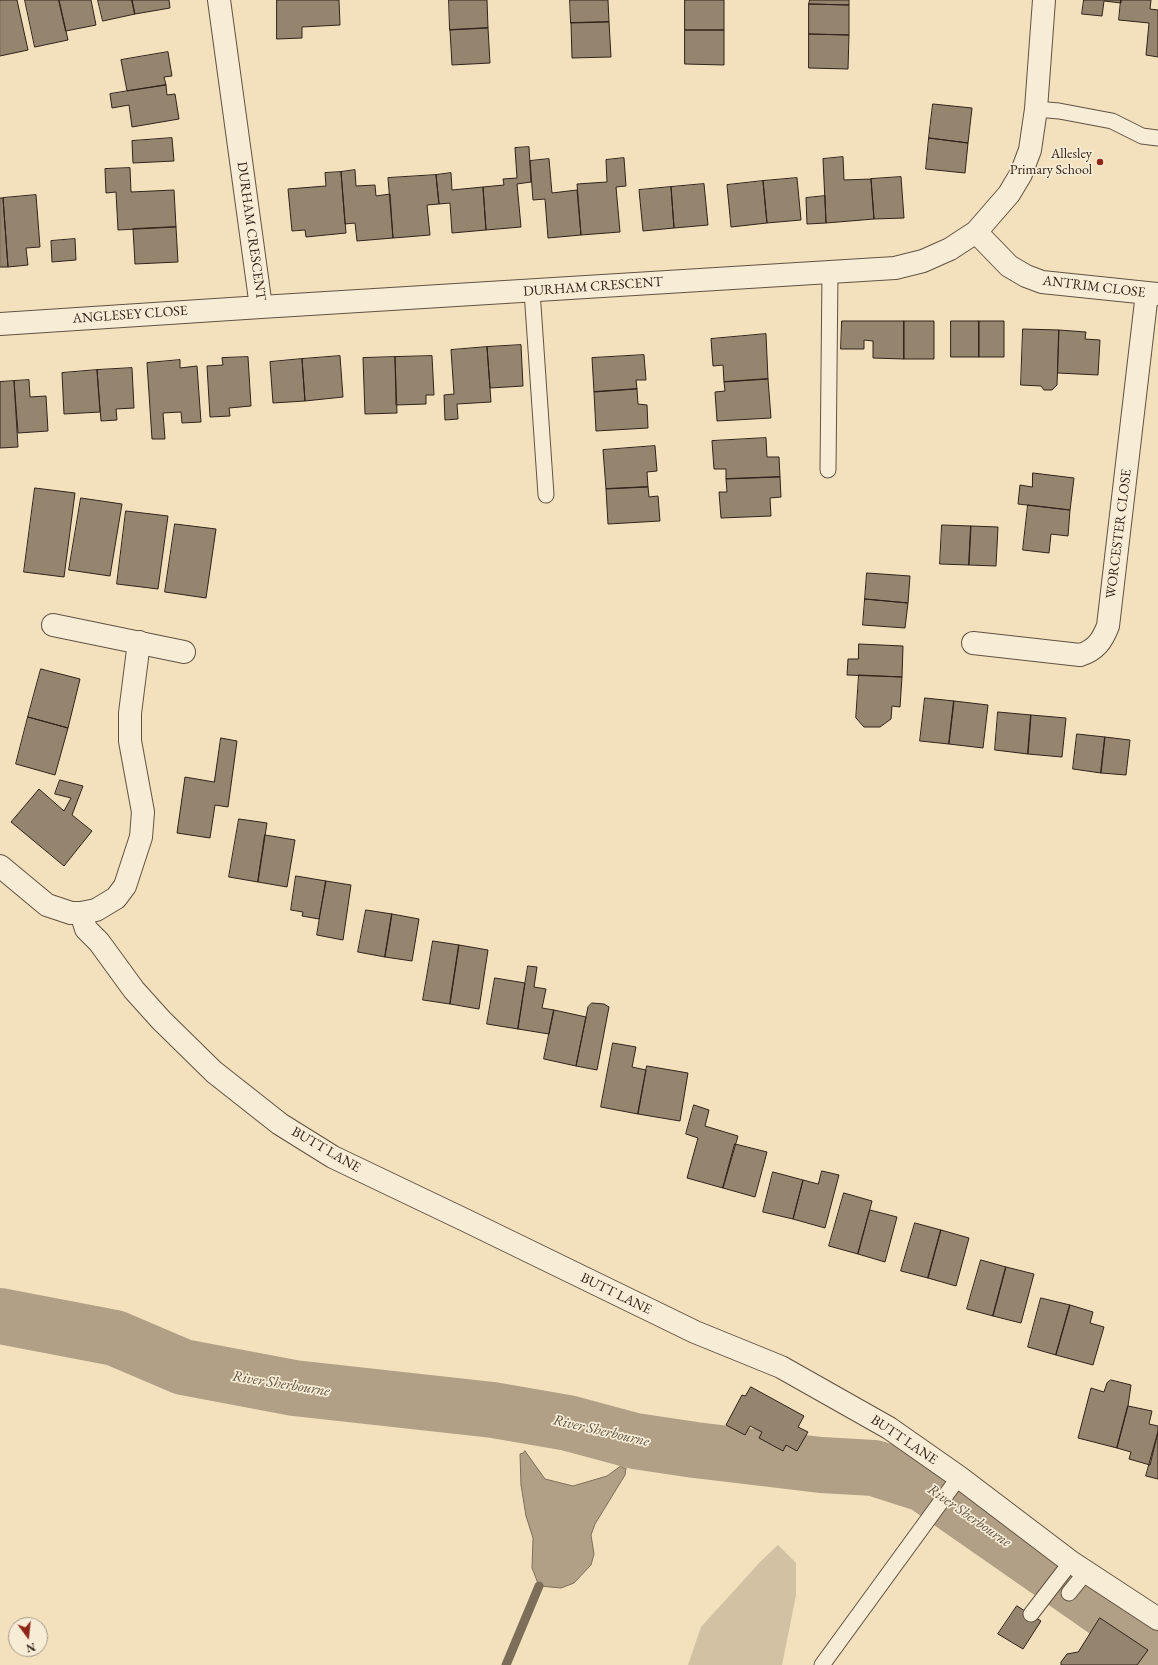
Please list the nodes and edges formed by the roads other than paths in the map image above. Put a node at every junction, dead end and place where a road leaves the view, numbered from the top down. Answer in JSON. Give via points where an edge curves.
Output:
{"nodes":[{"id":1,"x":218,"y":0,"type":"edge"},
{"id":2,"x":1044,"y":0,"type":"edge"},
{"id":3,"x":1036,"y":109,"type":"junction"},
{"id":4,"x":1158,"y":138,"type":"edge"},
{"id":5,"x":976,"y":232,"type":"junction"},
{"id":6,"x":830,"y":272,"type":"junction"},
{"id":7,"x":532,"y":291,"type":"junction"},
{"id":8,"x":1153,"y":294,"type":"edge"},
{"id":9,"x":261,"y":307,"type":"junction"},
{"id":10,"x":0,"y":324,"type":"edge"},
{"id":11,"x":828,"y":470,"type":"dead end"},
{"id":12,"x":546,"y":495,"type":"dead end"},
{"id":13,"x":54,"y":625,"type":"dead end"},
{"id":14,"x":139,"y":642,"type":"junction"},
{"id":15,"x":973,"y":642,"type":"dead end"},
{"id":16,"x":184,"y":652,"type":"dead end"},
{"id":17,"x":0,"y":866,"type":"edge"},
{"id":18,"x":81,"y":913,"type":"junction"},
{"id":19,"x":955,"y":1483,"type":"junction"},
{"id":20,"x":1069,"y":1578,"type":"junction"},
{"id":21,"x":1031,"y":1614,"type":"dead end"},
{"id":22,"x":1158,"y":1619,"type":"edge"},
{"id":23,"x":822,"y":1665,"type":"edge"}],
"edges":[{"from":1,"to":9,"type":"street","name":"DURHAM CRESCENT"},
{"from":2,"to":3,"type":"street","name":"DURHAM CRESCENT"},
{"from":3,"to":4,"type":"lane","via":[[1112,121],[1142,136]]},
{"from":3,"to":5,"type":"street","name":"DURHAM CRESCENT","via":[[1030,150],[1021,174],[1009,194]]},
{"from":5,"to":6,"type":"street","name":"DURHAM CRESCENT","via":[[950,249],[923,261],[895,268]]},
{"from":5,"to":8,"type":"street","name":"ANTRIM CLOSE","via":[[1009,266],[1042,282]]},
{"from":6,"to":7,"type":"street","name":"DURHAM CRESCENT"},
{"from":6,"to":11,"type":"lane"},
{"from":7,"to":9,"type":"street","name":"DURHAM CRESCENT"},
{"from":7,"to":12,"type":"lane"},
{"from":8,"to":15,"type":"street","name":"WORCESTER CLOSE","via":[[1108,626],[1103,640],[1091,651],[1080,655]]},
{"from":9,"to":10,"type":"street","name":"ANGLESEY CLOSE"},
{"from":13,"to":14,"type":"street"},
{"from":14,"to":16,"type":"street"},
{"from":14,"to":18,"type":"street","via":[[130,713],[130,734],[142,812],[141,837],[125,886],[116,898],[96,910]]},
{"from":17,"to":18,"type":"street","via":[[47,905],[71,913]]},
{"from":18,"to":19,"type":"street","name":"BUTT LANE","via":[[86,929],[161,1020],[214,1072],[280,1124],[332,1157],[695,1332],[781,1367],[888,1428]]},
{"from":19,"to":20,"type":"street","name":"BUTT LANE"},
{"from":19,"to":23,"type":"lane"},
{"from":20,"to":21,"type":"lane"},
{"from":20,"to":22,"type":"street","name":"BUTT LANE"}]}
